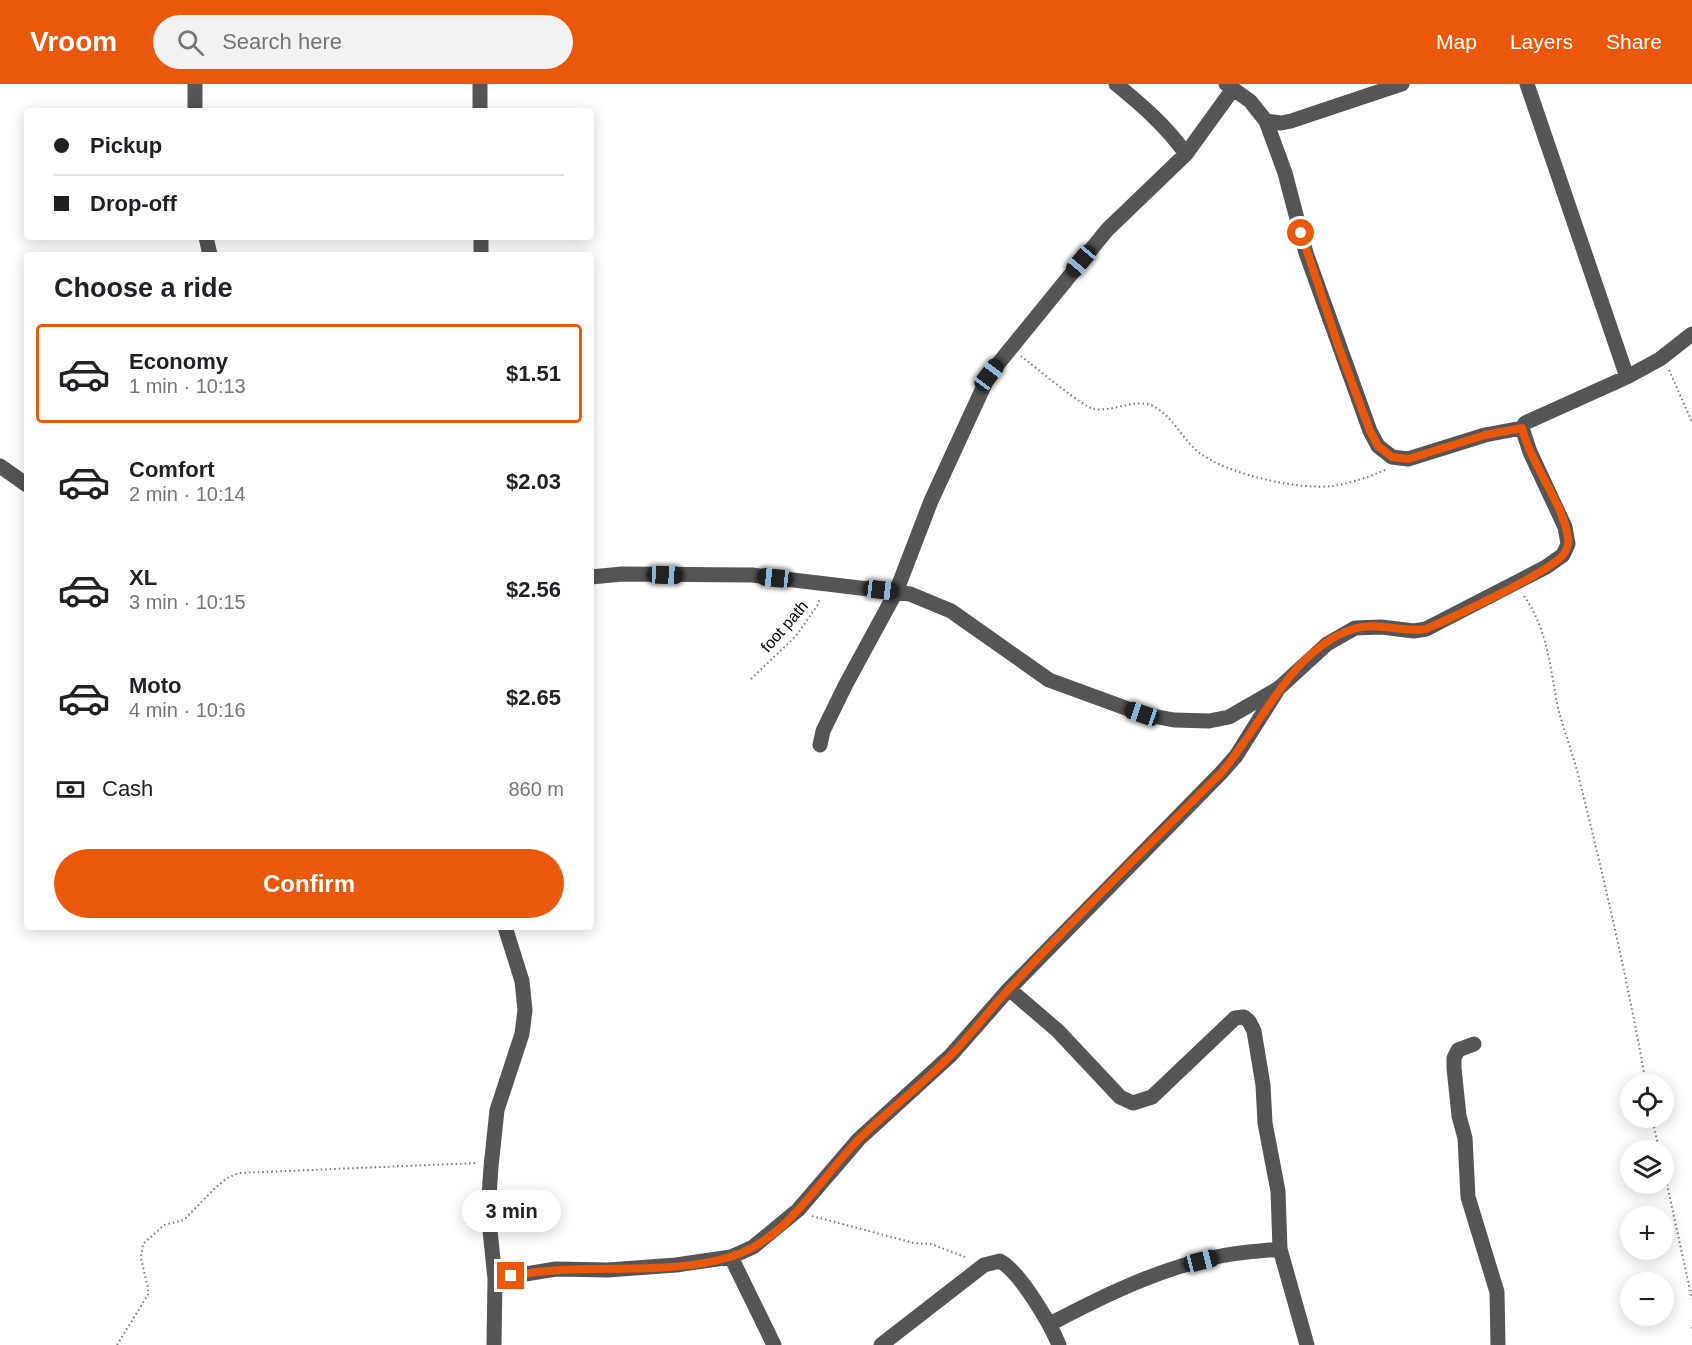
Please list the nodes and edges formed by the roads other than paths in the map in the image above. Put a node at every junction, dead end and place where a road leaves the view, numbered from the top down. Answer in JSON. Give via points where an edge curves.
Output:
{"nodes":[{"id":1,"x":195,"y":84,"type":"edge"},
{"id":2,"x":480,"y":84,"type":"edge"},
{"id":3,"x":1116,"y":84,"type":"edge"},
{"id":4,"x":1402,"y":84,"type":"edge"},
{"id":5,"x":1527,"y":84,"type":"edge"},
{"id":6,"x":1230,"y":87,"type":"edge"},
{"id":7,"x":195,"y":108,"type":"edge"},
{"id":8,"x":480,"y":108,"type":"edge"},
{"id":9,"x":1266,"y":121,"type":"junction"},
{"id":10,"x":1186,"y":154,"type":"junction"},
{"id":11,"x":1692,"y":333,"type":"edge"},
{"id":12,"x":1627,"y":377,"type":"junction"},
{"id":13,"x":1522,"y":428,"type":"junction"},
{"id":14,"x":0,"y":466,"type":"edge"},
{"id":15,"x":24,"y":483,"type":"edge"},
{"id":16,"x":594,"y":577,"type":"edge"},
{"id":17,"x":896,"y":592,"type":"junction"},
{"id":18,"x":1279,"y":688,"type":"junction"},
{"id":19,"x":820,"y":745,"type":"dead end"},
{"id":20,"x":506,"y":930,"type":"edge"},
{"id":21,"x":1009,"y":989,"type":"junction"},
{"id":22,"x":1474,"y":1044,"type":"dead end"},
{"id":23,"x":1280,"y":1249,"type":"junction"},
{"id":24,"x":730,"y":1257,"type":"junction"},
{"id":25,"x":495,"y":1279,"type":"junction"},
{"id":26,"x":1050,"y":1324,"type":"junction"},
{"id":27,"x":494,"y":1345,"type":"edge"},
{"id":28,"x":774,"y":1345,"type":"edge"},
{"id":29,"x":881,"y":1345,"type":"edge"},
{"id":30,"x":1059,"y":1345,"type":"edge"},
{"id":31,"x":1307,"y":1345,"type":"edge"},
{"id":32,"x":1498,"y":1345,"type":"edge"}],
"edges":[{"from":1,"to":7,"type":"street"},
{"from":2,"to":8,"type":"street"},
{"from":3,"to":10,"type":"street","via":[[1168,129]]},
{"from":4,"to":9,"type":"street","via":[[1291,121]]},
{"from":5,"to":12,"type":"street"},
{"from":6,"to":9,"type":"street","via":[[1250,101]]},
{"from":6,"to":10,"type":"street"},
{"from":9,"to":13,"type":"street","via":[[1285,173],[1306,254],[1378,446],[1392,457],[1408,459]]},
{"from":10,"to":17,"type":"street","via":[[1107,230],[989,375]]},
{"from":11,"to":12,"type":"street","via":[[1660,359]]},
{"from":12,"to":13,"type":"street","via":[[1535,417]]},
{"from":13,"to":18,"type":"street","via":[[1565,527],[1568,544],[1563,555],[1516,584],[1426,629],[1355,628],[1340,635]]},
{"from":14,"to":15,"type":"street"},
{"from":16,"to":17,"type":"street","via":[[622,573],[752,575]]},
{"from":17,"to":18,"type":"street","via":[[951,610],[1049,680],[1142,714],[1209,721],[1228,717]]},
{"from":17,"to":19,"type":"street","via":[[846,684]]},
{"from":18,"to":21,"type":"street","via":[[1221,773]]},
{"from":20,"to":25,"type":"street","via":[[522,981],[525,1010],[522,1034],[497,1110],[491,1162],[488,1211]]},
{"from":21,"to":23,"type":"street","via":[[1058,1031],[1120,1097],[1133,1103],[1152,1097],[1235,1018],[1249,1021],[1254,1031],[1278,1191]]},
{"from":21,"to":24,"type":"street","via":[[951,1055],[859,1139],[798,1210],[753,1247]]},
{"from":22,"to":32,"type":"street","via":[[1458,1050],[1454,1068],[1468,1197],[1497,1292]]},
{"from":23,"to":26,"type":"street","via":[[1221,1256],[1182,1266]]},
{"from":23,"to":31,"type":"street"},
{"from":24,"to":25,"type":"street","via":[[644,1268],[556,1269]]},
{"from":24,"to":28,"type":"street"},
{"from":25,"to":27,"type":"street"},
{"from":26,"to":29,"type":"street","via":[[1005,1264],[993,1261]]},
{"from":26,"to":30,"type":"street"}]}
